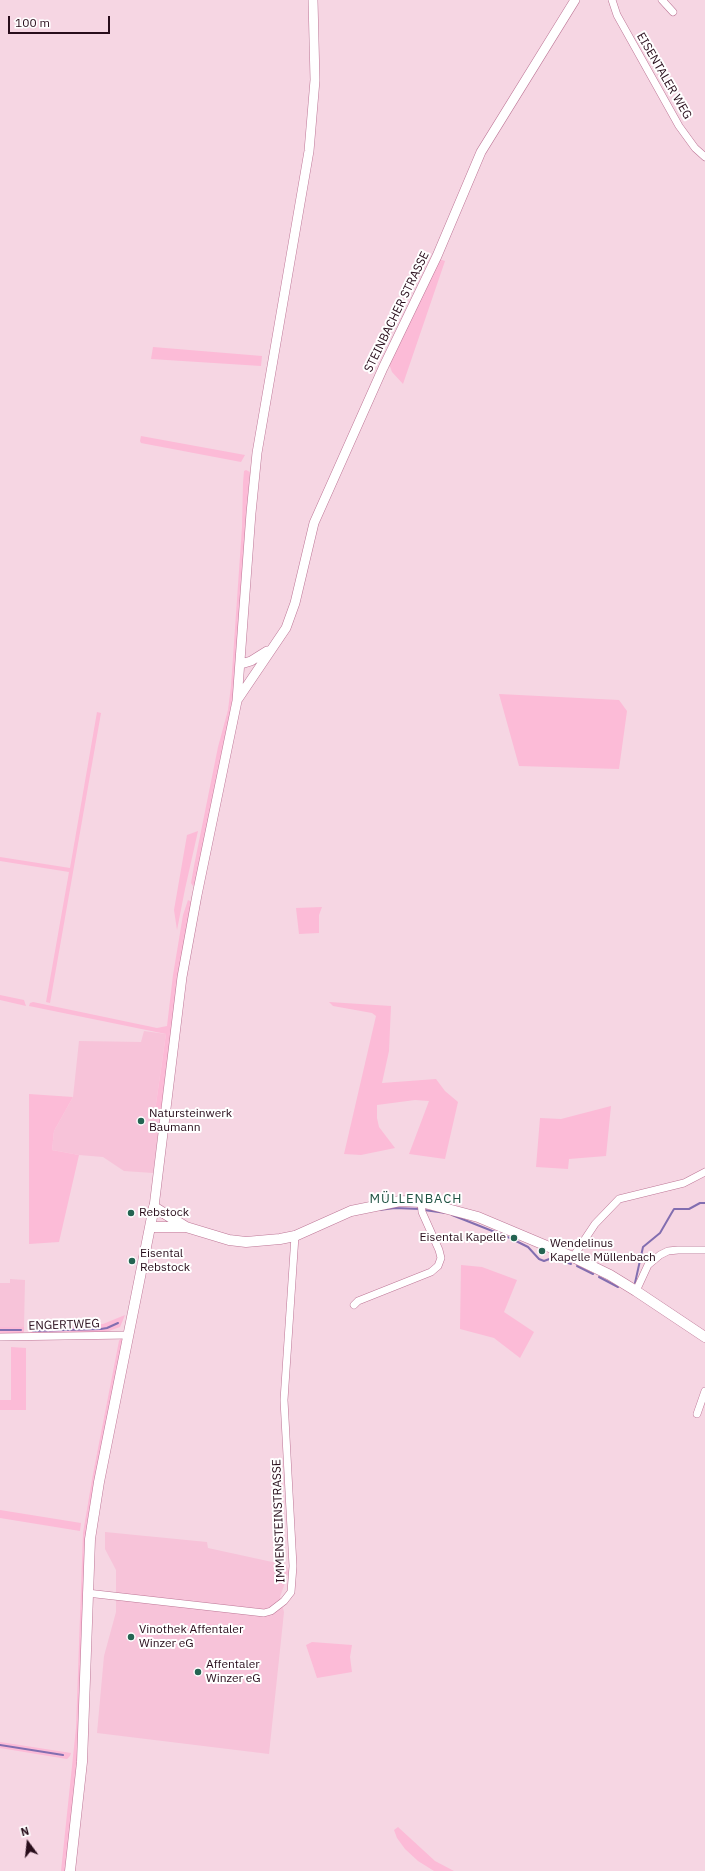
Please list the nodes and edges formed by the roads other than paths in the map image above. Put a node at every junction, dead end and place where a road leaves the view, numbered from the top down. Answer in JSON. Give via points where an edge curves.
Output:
{"nodes":[{"id":1,"x":313,"y":0,"type":"edge"},
{"id":2,"x":575,"y":0,"type":"edge"},
{"id":3,"x":612,"y":0,"type":"edge"},
{"id":4,"x":662,"y":0,"type":"edge"},
{"id":5,"x":673,"y":12,"type":"dead end"},
{"id":6,"x":705,"y":157,"type":"edge"},
{"id":7,"x":272,"y":648,"type":"junction"},
{"id":8,"x":240,"y":664,"type":"junction"},
{"id":9,"x":237,"y":701,"type":"junction"},
{"id":10,"x":705,"y":1172,"type":"edge"},
{"id":11,"x":154,"y":1207,"type":"junction"},
{"id":12,"x":422,"y":1207,"type":"junction"},
{"id":13,"x":150,"y":1227,"type":"junction"},
{"id":14,"x":186,"y":1227,"type":"junction"},
{"id":15,"x":295,"y":1236,"type":"junction"},
{"id":16,"x":705,"y":1250,"type":"edge"},
{"id":17,"x":573,"y":1257,"type":"junction"},
{"id":18,"x":636,"y":1290,"type":"junction"},
{"id":19,"x":354,"y":1305,"type":"dead end"},
{"id":20,"x":129,"y":1335,"type":"junction"},
{"id":21,"x":0,"y":1337,"type":"edge"},
{"id":22,"x":705,"y":1337,"type":"edge"},
{"id":23,"x":705,"y":1391,"type":"edge"},
{"id":24,"x":697,"y":1414,"type":"dead end"},
{"id":25,"x":87,"y":1593,"type":"junction"},
{"id":26,"x":70,"y":1871,"type":"edge"}],
"edges":[{"from":1,"to":8,"type":"street","via":[[315,80],[309,151],[257,453],[250,513]]},
{"from":2,"to":7,"type":"street","name":"STEINBACHER STRASSE","via":[[481,152],[438,256],[380,374],[314,523],[295,603],[286,628]]},
{"from":3,"to":6,"type":"street","name":"EISENTALER WEG","via":[[617,15],[680,126],[695,148]]},
{"from":4,"to":5,"type":"street"},
{"from":7,"to":8,"type":"street","name":"STEINBACHER STRASSE","via":[[251,661]]},
{"from":7,"to":9,"type":"street","name":"STEINBACHER STRASSE"},
{"from":8,"to":9,"type":"street"},
{"from":9,"to":11,"type":"street","via":[[180,992]]},
{"from":10,"to":17,"type":"street","via":[[684,1183],[619,1200],[595,1224]]},
{"from":11,"to":13,"type":"main road"},
{"from":11,"to":14,"type":"main road"},
{"from":12,"to":15,"type":"main road","via":[[393,1202],[351,1210]]},
{"from":12,"to":17,"type":"main road","via":[[478,1217]]},
{"from":12,"to":19,"type":"street","via":[[439,1250],[441,1258],[438,1266],[432,1272],[358,1301]]},
{"from":13,"to":14,"type":"main road"},
{"from":13,"to":20,"type":"main road"},
{"from":14,"to":15,"type":"main road","via":[[229,1240],[246,1242],[280,1240]]},
{"from":15,"to":25,"type":"street","name":"IMMENSTEINSTRASSE","via":[[284,1400],[293,1566],[291,1592],[284,1601],[264,1613]]},
{"from":16,"to":18,"type":"street","via":[[668,1251],[660,1255],[648,1265]]},
{"from":17,"to":18,"type":"main road"},
{"from":18,"to":22,"type":"main road"},
{"from":20,"to":21,"type":"street","name":"ENGERTWEG"},
{"from":20,"to":25,"type":"main road","via":[[98,1489],[90,1539]]},
{"from":23,"to":24,"type":"street"},
{"from":25,"to":26,"type":"main road","via":[[82,1762]]}]}
